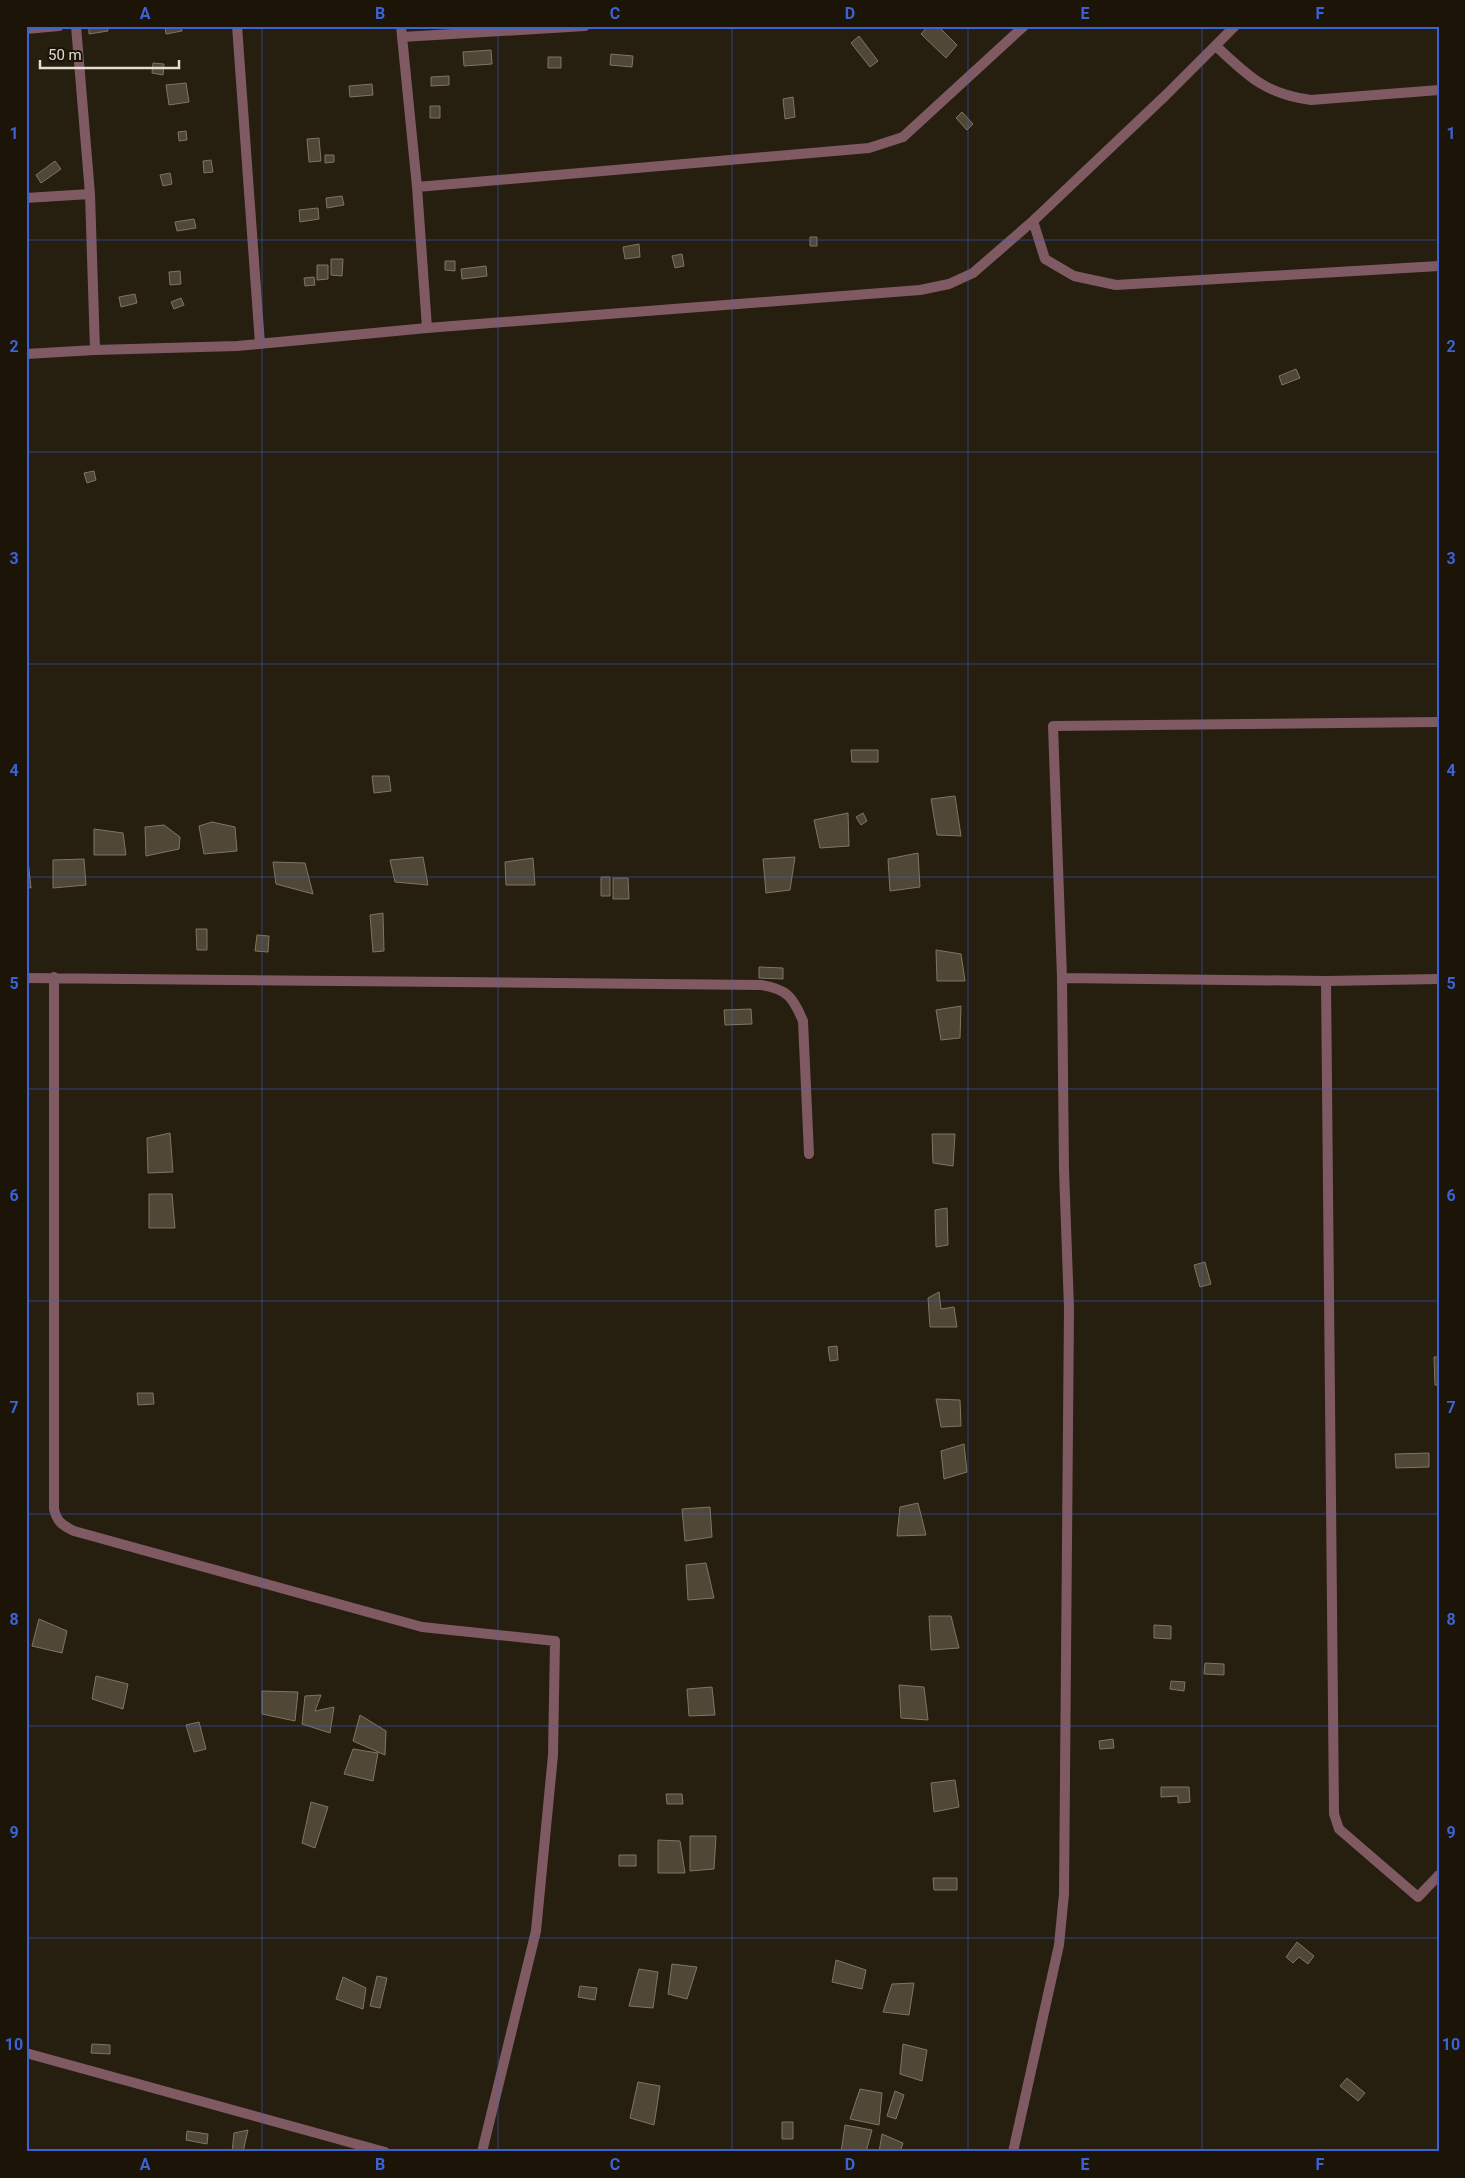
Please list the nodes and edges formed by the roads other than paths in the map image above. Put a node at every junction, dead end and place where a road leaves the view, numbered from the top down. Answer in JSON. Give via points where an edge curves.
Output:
{"nodes":[{"id":1,"x":59,"y":26,"type":"edge"},
{"id":2,"x":76,"y":26,"type":"edge"},
{"id":3,"x":237,"y":26,"type":"edge"},
{"id":4,"x":401,"y":26,"type":"edge"},
{"id":5,"x":585,"y":26,"type":"edge"},
{"id":6,"x":1024,"y":26,"type":"edge"},
{"id":7,"x":1235,"y":26,"type":"edge"},
{"id":8,"x":560,"y":27,"type":"edge"},
{"id":9,"x":26,"y":30,"type":"edge"},
{"id":10,"x":402,"y":37,"type":"junction"},
{"id":11,"x":1216,"y":46,"type":"junction"},
{"id":12,"x":1439,"y":90,"type":"edge"},
{"id":13,"x":417,"y":187,"type":"junction"},
{"id":14,"x":90,"y":194,"type":"junction"},
{"id":15,"x":26,"y":198,"type":"edge"},
{"id":16,"x":1033,"y":221,"type":"junction"},
{"id":17,"x":1439,"y":266,"type":"edge"},
{"id":18,"x":426,"y":328,"type":"junction"},
{"id":19,"x":260,"y":344,"type":"junction"},
{"id":20,"x":95,"y":350,"type":"junction"},
{"id":21,"x":26,"y":354,"type":"edge"},
{"id":22,"x":1439,"y":722,"type":"edge"},
{"id":23,"x":54,"y":977,"type":"junction"},
{"id":24,"x":26,"y":978,"type":"edge"},
{"id":25,"x":1062,"y":978,"type":"junction"},
{"id":26,"x":1439,"y":979,"type":"edge"},
{"id":27,"x":1326,"y":981,"type":"junction"},
{"id":28,"x":809,"y":1154,"type":"dead end"},
{"id":29,"x":1439,"y":1875,"type":"edge"},
{"id":30,"x":26,"y":2053,"type":"edge"},
{"id":31,"x":384,"y":2152,"type":"edge"},
{"id":32,"x":482,"y":2152,"type":"edge"},
{"id":33,"x":1013,"y":2152,"type":"edge"}],
"edges":[{"from":1,"to":9,"type":"street"},
{"from":2,"to":14,"type":"street"},
{"from":3,"to":19,"type":"street"},
{"from":4,"to":10,"type":"street"},
{"from":5,"to":8,"type":"street"},
{"from":6,"to":13,"type":"street","via":[[903,137],[869,148]]},
{"from":7,"to":11,"type":"street"},
{"from":8,"to":10,"type":"street"},
{"from":10,"to":13,"type":"street"},
{"from":11,"to":12,"type":"street","via":[[1269,90],[1292,98],[1311,100]]},
{"from":11,"to":16,"type":"street"},
{"from":13,"to":18,"type":"street"},
{"from":14,"to":15,"type":"street"},
{"from":14,"to":20,"type":"street"},
{"from":16,"to":17,"type":"street","via":[[1045,259],[1074,276],[1116,285]]},
{"from":16,"to":18,"type":"street","via":[[973,273],[949,284],[920,290]]},
{"from":18,"to":19,"type":"street"},
{"from":19,"to":20,"type":"street"},
{"from":20,"to":21,"type":"street"},
{"from":22,"to":25,"type":"street","via":[[1053,726]]},
{"from":23,"to":24,"type":"street"},
{"from":23,"to":28,"type":"street","via":[[761,985],[778,988],[795,1000],[803,1021]]},
{"from":23,"to":32,"type":"street","via":[[56,1518],[74,1531],[422,1627],[555,1641],[554,1755],[536,1931]]},
{"from":25,"to":27,"type":"street"},
{"from":25,"to":33,"type":"street","via":[[1069,1308],[1064,1894],[1059,1945]]},
{"from":26,"to":27,"type":"street"},
{"from":27,"to":29,"type":"street","via":[[1334,1814],[1339,1829],[1418,1897]]},
{"from":30,"to":31,"type":"street"}]}
